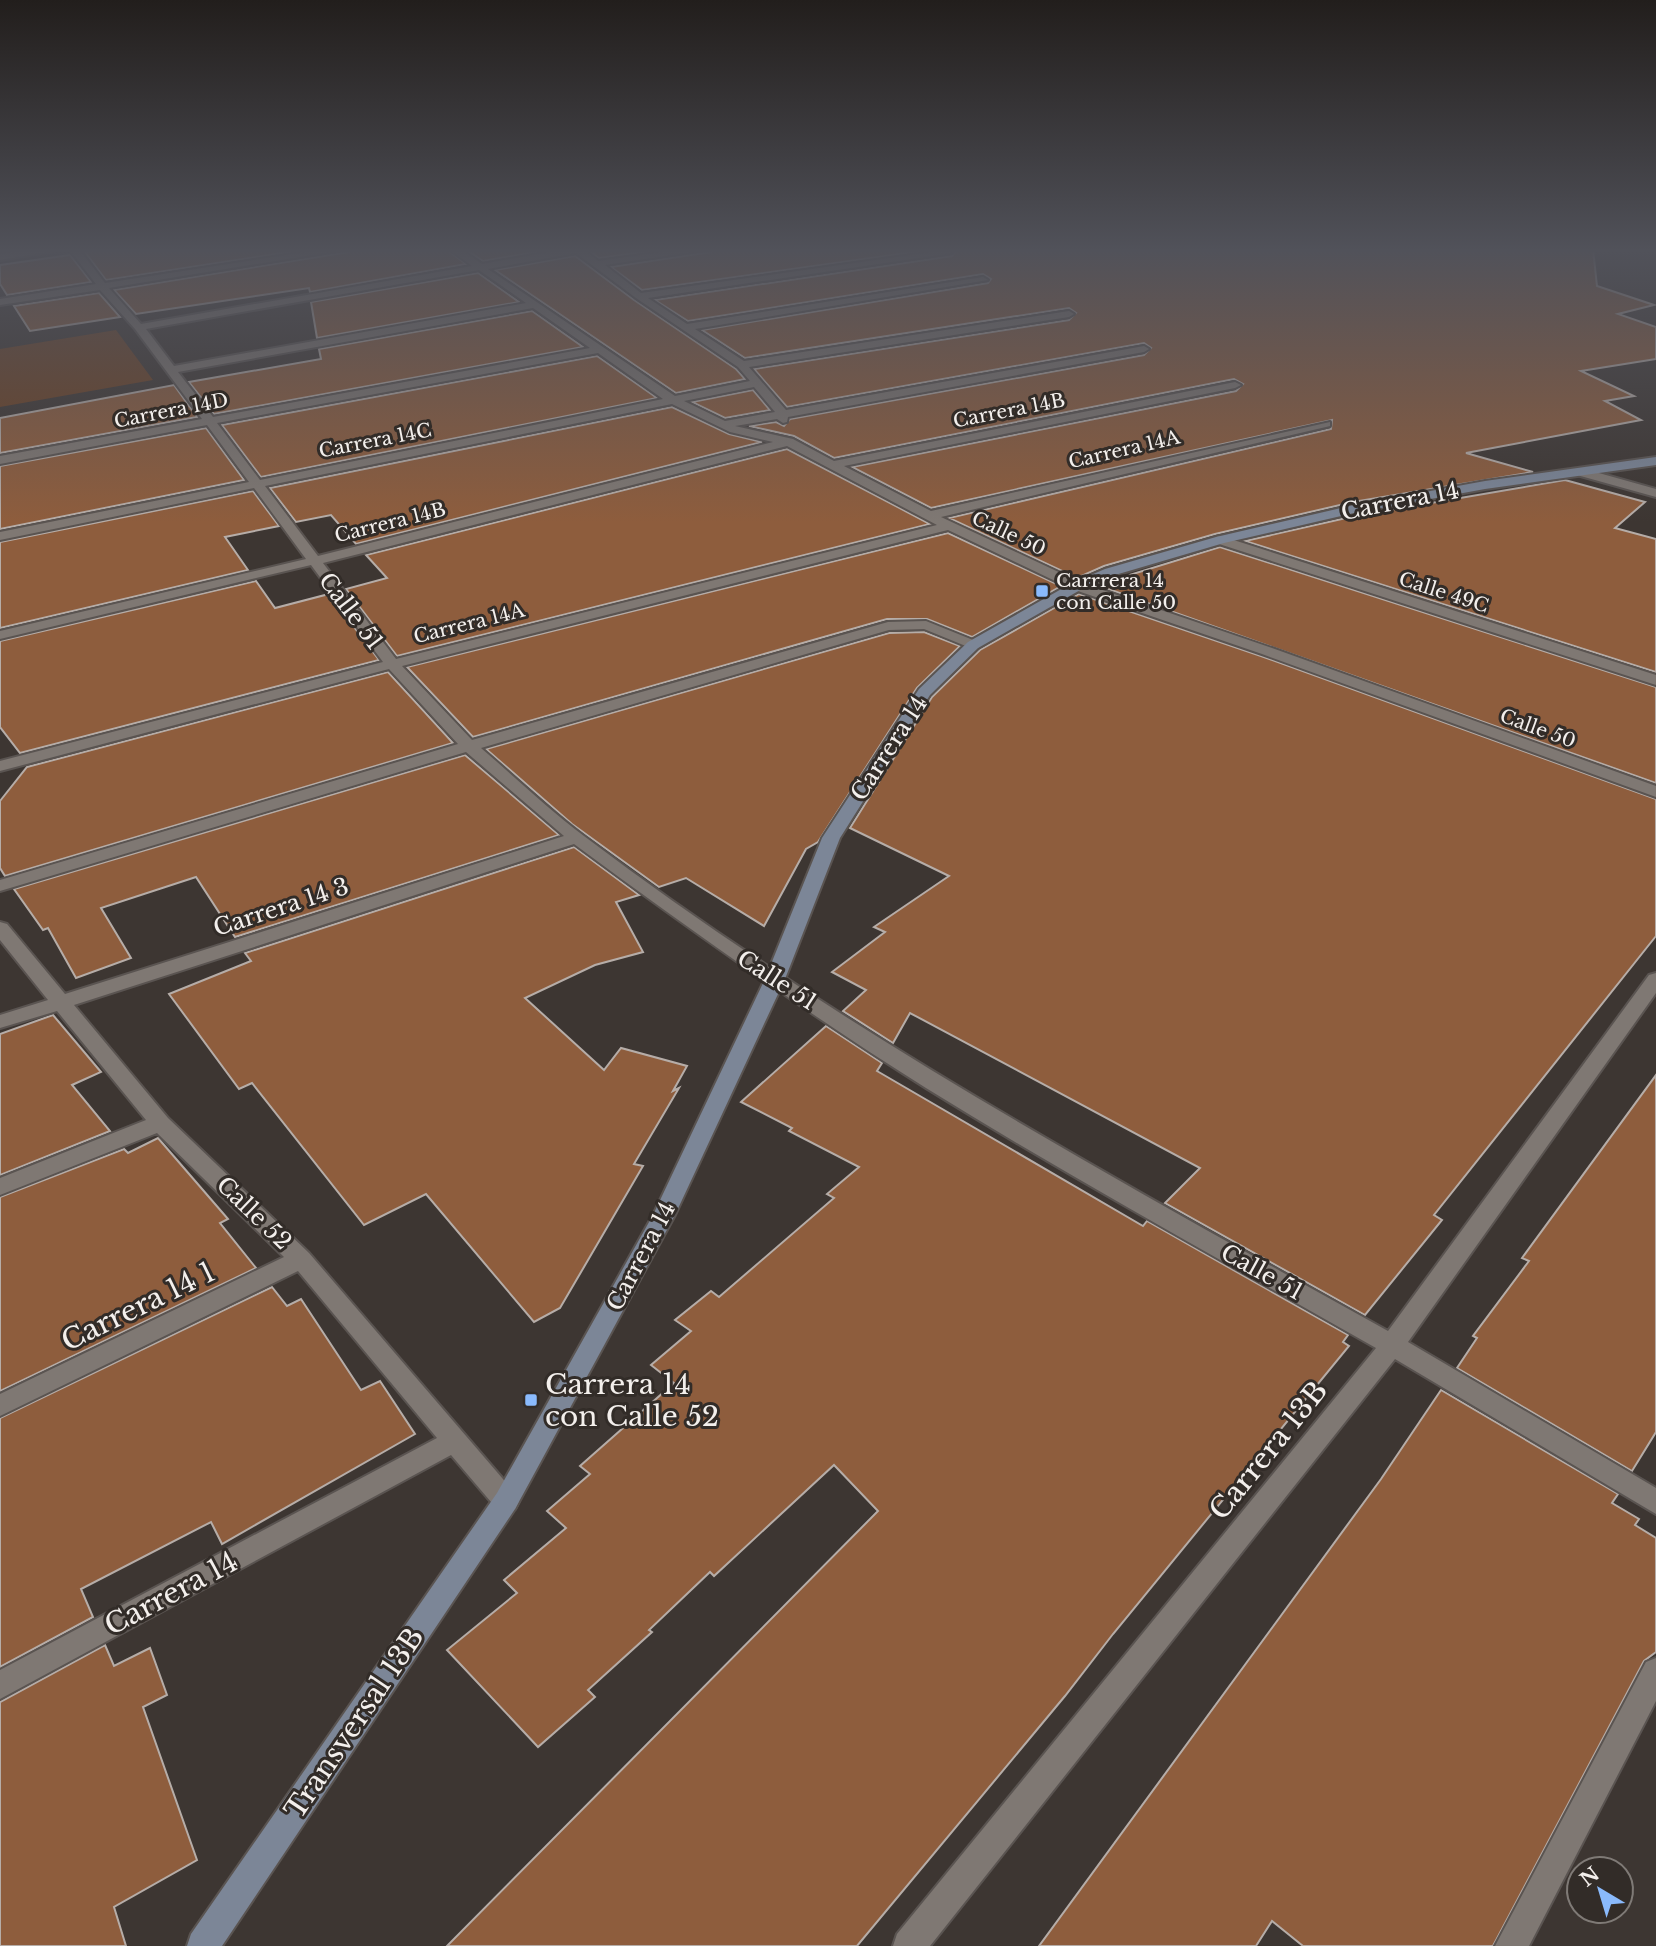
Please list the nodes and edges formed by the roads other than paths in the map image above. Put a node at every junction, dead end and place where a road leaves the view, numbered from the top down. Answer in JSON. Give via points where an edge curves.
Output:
{"nodes":[{"id":1,"x":149,"y":340,"type":"edge"},
{"id":2,"x":339,"y":340,"type":"edge"},
{"id":3,"x":582,"y":340,"type":"edge"},
{"id":4,"x":706,"y":340,"type":"edge"},
{"id":5,"x":903,"y":340,"type":"edge"},
{"id":6,"x":1144,"y":349,"type":"dead end"},
{"id":7,"x":597,"y":350,"type":"junction"},
{"id":8,"x":742,"y":365,"type":"junction"},
{"id":9,"x":171,"y":370,"type":"junction"},
{"id":10,"x":757,"y":383,"type":"junction"},
{"id":11,"x":1235,"y":385,"type":"dead end"},
{"id":12,"x":671,"y":399,"type":"junction"},
{"id":13,"x":781,"y":412,"type":"junction"},
{"id":14,"x":209,"y":420,"type":"junction"},
{"id":15,"x":1326,"y":424,"type":"dead end"},
{"id":16,"x":723,"y":425,"type":"junction"},
{"id":17,"x":789,"y":442,"type":"junction"},
{"id":18,"x":0,"y":460,"type":"edge"},
{"id":19,"x":1656,"y":461,"type":"edge"},
{"id":20,"x":831,"y":465,"type":"junction"},
{"id":21,"x":1581,"y":472,"type":"junction"},
{"id":22,"x":256,"y":483,"type":"junction"},
{"id":23,"x":1656,"y":493,"type":"edge"},
{"id":24,"x":931,"y":515,"type":"junction"},
{"id":25,"x":949,"y":526,"type":"junction"},
{"id":26,"x":0,"y":536,"type":"edge"},
{"id":27,"x":1221,"y":540,"type":"junction"},
{"id":28,"x":313,"y":561,"type":"junction"},
{"id":29,"x":1077,"y":586,"type":"junction"},
{"id":30,"x":0,"y":635,"type":"edge"},
{"id":31,"x":973,"y":645,"type":"junction"},
{"id":32,"x":392,"y":664,"type":"junction"},
{"id":33,"x":1656,"y":680,"type":"edge"},
{"id":34,"x":469,"y":746,"type":"junction"},
{"id":35,"x":0,"y":766,"type":"edge"},
{"id":36,"x":1656,"y":792,"type":"edge"},
{"id":37,"x":576,"y":838,"type":"junction"},
{"id":38,"x":0,"y":886,"type":"edge"},
{"id":39,"x":0,"y":928,"type":"edge"},
{"id":40,"x":775,"y":979,"type":"junction"},
{"id":41,"x":1656,"y":979,"type":"edge"},
{"id":42,"x":63,"y":1003,"type":"junction"},
{"id":43,"x":0,"y":1022,"type":"edge"},
{"id":44,"x":160,"y":1123,"type":"junction"},
{"id":45,"x":0,"y":1187,"type":"edge"},
{"id":46,"x":301,"y":1259,"type":"junction"},
{"id":47,"x":1392,"y":1345,"type":"junction"},
{"id":48,"x":0,"y":1406,"type":"edge"},
{"id":49,"x":454,"y":1441,"type":"junction"},
{"id":50,"x":506,"y":1501,"type":"junction"},
{"id":51,"x":1656,"y":1502,"type":"edge"},
{"id":52,"x":1656,"y":1672,"type":"edge"},
{"id":53,"x":0,"y":1685,"type":"edge"},
{"id":54,"x":203,"y":1946,"type":"edge"},
{"id":55,"x":909,"y":1946,"type":"edge"},
{"id":56,"x":1511,"y":1946,"type":"edge"}],
"edges":[{"from":1,"to":9,"type":"street","name":"Calle 51"},
{"from":2,"to":9,"type":"street"},
{"from":3,"to":7,"type":"street","name":"Calle 50"},
{"from":4,"to":8,"type":"street"},
{"from":5,"to":8,"type":"street"},
{"from":6,"to":13,"type":"street"},
{"from":7,"to":12,"type":"street","name":"Calle 50"},
{"from":7,"to":14,"type":"street","name":"Carrera 14D"},
{"from":8,"to":10,"type":"street"},
{"from":9,"to":14,"type":"street","name":"Calle 51"},
{"from":10,"to":12,"type":"street","name":"Carrera 14C"},
{"from":10,"to":13,"type":"street"},
{"from":11,"to":20,"type":"street","name":"Carrera 14B"},
{"from":12,"to":16,"type":"street","name":"Calle 50"},
{"from":12,"to":22,"type":"street","name":"Carrera 14C"},
{"from":13,"to":16,"type":"street"},
{"from":13,"to":17,"type":"street"},
{"from":14,"to":18,"type":"street","name":"Carrera 14D"},
{"from":14,"to":22,"type":"street","name":"Calle 51"},
{"from":15,"to":24,"type":"street","name":"Carrera 14A"},
{"from":16,"to":17,"type":"street","name":"Calle 50"},
{"from":17,"to":20,"type":"street","name":"Calle 50"},
{"from":17,"to":28,"type":"street","name":"Carrera 14B"},
{"from":19,"to":21,"type":"main road","name":"Carrera 14"},
{"from":20,"to":24,"type":"street","name":"Calle 50"},
{"from":21,"to":23,"type":"street"},
{"from":21,"to":27,"type":"main road","name":"Carrera 14","via":[[1354,509]]},
{"from":22,"to":26,"type":"street","name":"Carrera 14C"},
{"from":22,"to":28,"type":"street","name":"Calle 51"},
{"from":24,"to":25,"type":"street","name":"Calle 50"},
{"from":25,"to":29,"type":"street","name":"Calle 50"},
{"from":25,"to":32,"type":"street","name":"Carrera 14A"},
{"from":27,"to":29,"type":"main road","name":"Carrera 14"},
{"from":27,"to":33,"type":"street","name":"Calle 49C"},
{"from":28,"to":30,"type":"street","name":"Carrera 14B"},
{"from":28,"to":32,"type":"street","name":"Calle 51"},
{"from":29,"to":31,"type":"main road","name":"Carrera 14"},
{"from":29,"to":36,"type":"street","name":"Calle 50"},
{"from":31,"to":34,"type":"street","via":[[926,625],[898,625]]},
{"from":31,"to":40,"type":"main road","name":"Carrera 14","via":[[923,692],[831,838]]},
{"from":32,"to":34,"type":"street","name":"Calle 51"},
{"from":32,"to":35,"type":"street","name":"Carrera 14A"},
{"from":34,"to":37,"type":"street","name":"Calle 51"},
{"from":34,"to":38,"type":"street"},
{"from":37,"to":40,"type":"street","name":"Calle 51"},
{"from":37,"to":42,"type":"street","name":"Carrera 14 3"},
{"from":39,"to":42,"type":"street","name":"Calle 52"},
{"from":40,"to":47,"type":"street","name":"Calle 51","via":[[934,1083]]},
{"from":40,"to":50,"type":"main road","name":"Carrera 14","via":[[664,1215]]},
{"from":41,"to":47,"type":"street","name":"Carrera 13B"},
{"from":42,"to":43,"type":"street","name":"Carrera 14 3"},
{"from":42,"to":44,"type":"street","name":"Calle 52"},
{"from":44,"to":45,"type":"street"},
{"from":44,"to":46,"type":"street","name":"Calle 52"},
{"from":46,"to":48,"type":"street","name":"Carrera 14 1"},
{"from":46,"to":49,"type":"street","name":"Calle 52"},
{"from":47,"to":51,"type":"street","name":"Calle 51"},
{"from":47,"to":55,"type":"street","name":"Carrera 13B"},
{"from":49,"to":50,"type":"street","name":"Calle 52"},
{"from":49,"to":53,"type":"street","name":"Carrera 14"},
{"from":50,"to":54,"type":"main road","name":"Transversal 13B"},
{"from":52,"to":56,"type":"street"}]}
